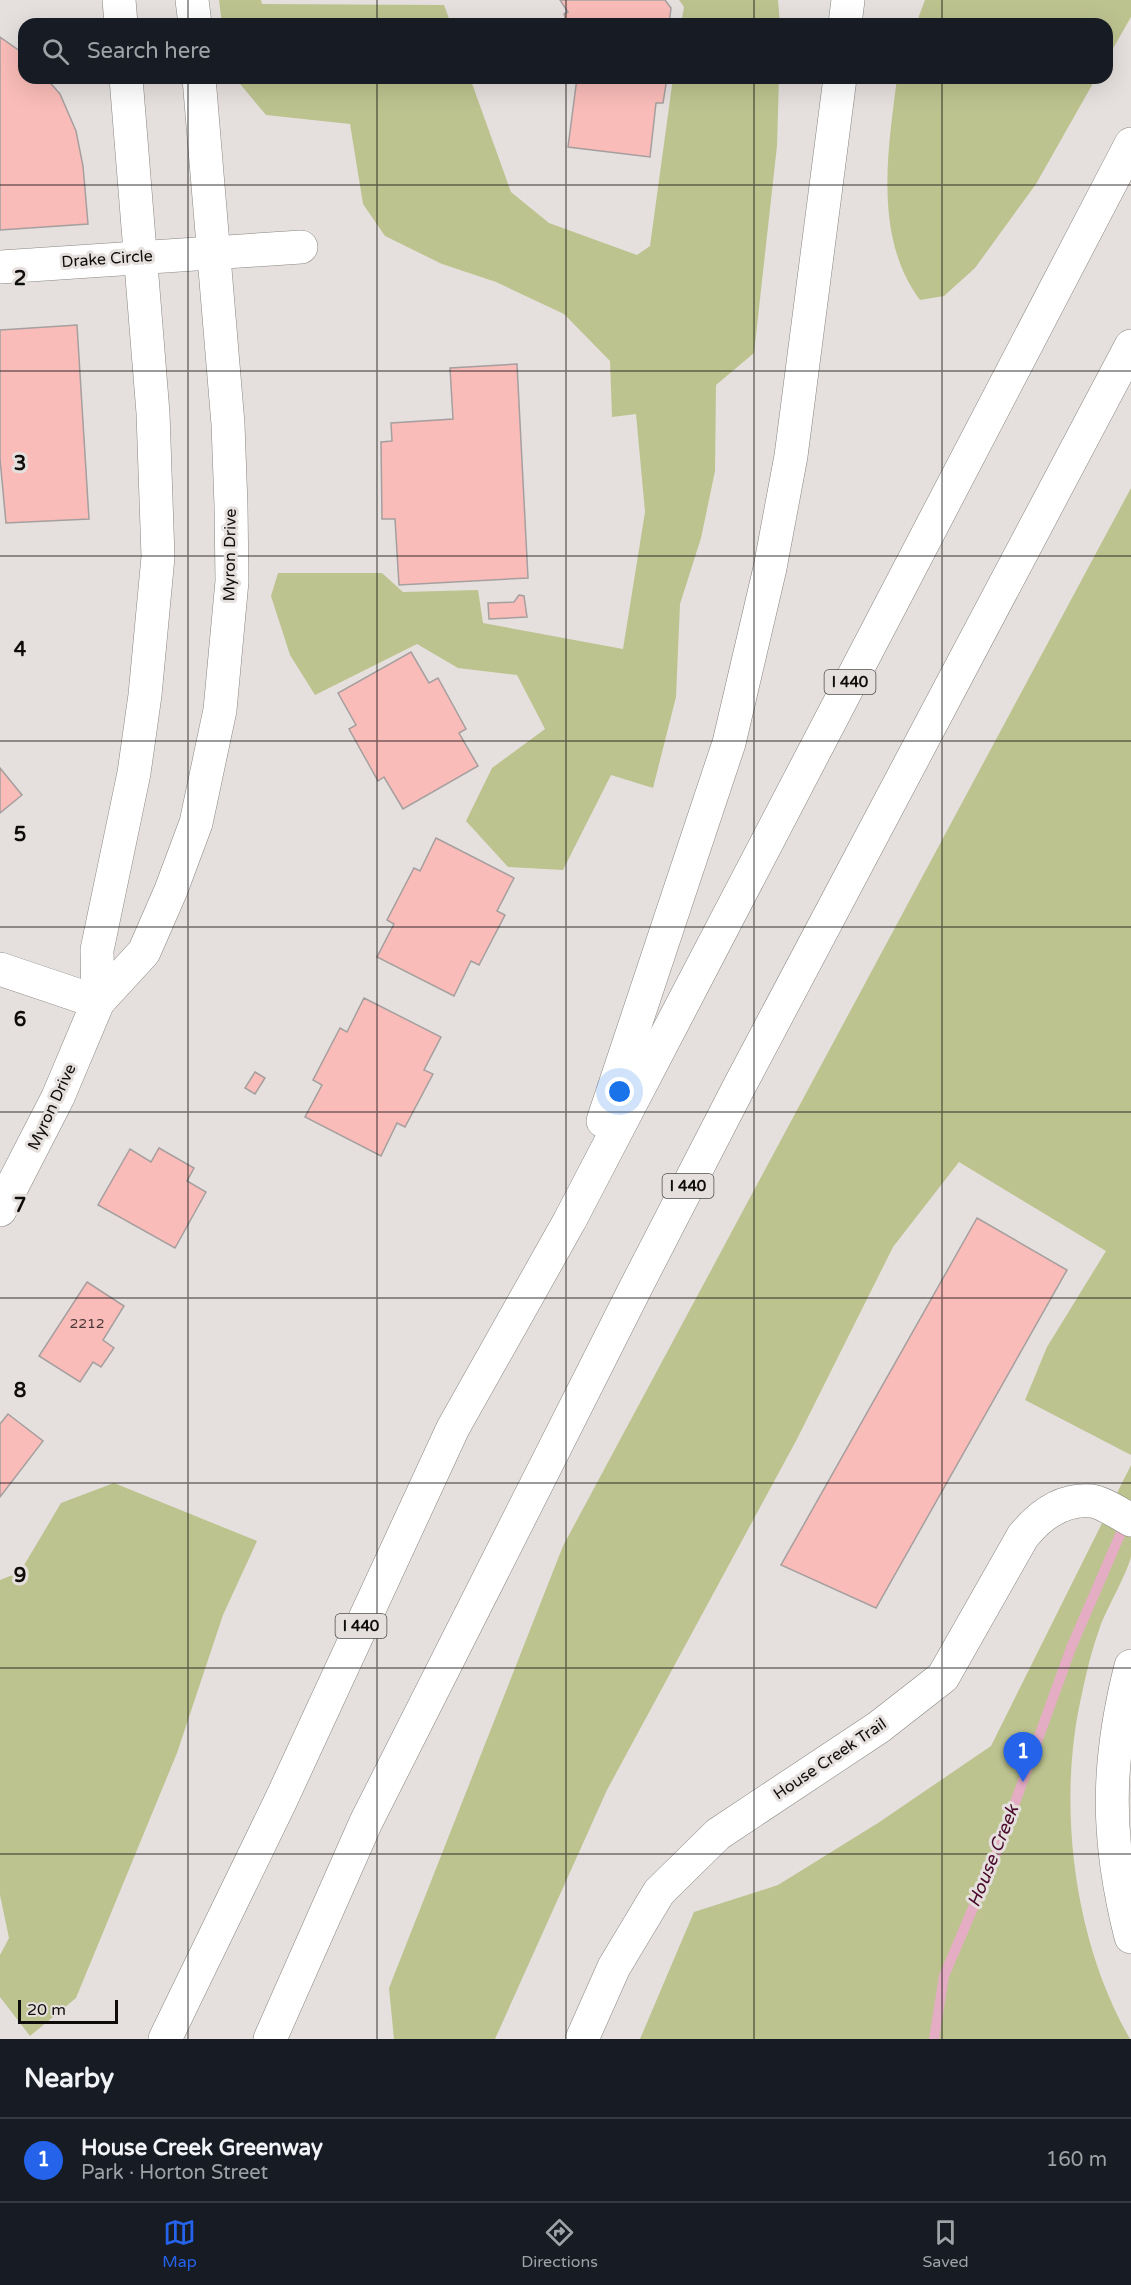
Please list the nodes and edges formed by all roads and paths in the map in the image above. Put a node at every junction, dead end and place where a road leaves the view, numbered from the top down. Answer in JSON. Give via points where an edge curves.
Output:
{"nodes":[{"id":1,"x":119,"y":0,"type":"edge"},
{"id":2,"x":192,"y":0,"type":"edge"},
{"id":3,"x":848,"y":0,"type":"edge"},
{"id":4,"x":120,"y":18,"type":"edge"},
{"id":5,"x":194,"y":18,"type":"edge"},
{"id":6,"x":846,"y":18,"type":"edge"},
{"id":7,"x":126,"y":84,"type":"edge"},
{"id":8,"x":200,"y":84,"type":"edge"},
{"id":9,"x":839,"y":84,"type":"edge"},
{"id":10,"x":1131,"y":144,"type":"edge"},
{"id":11,"x":301,"y":246,"type":"dead end"},
{"id":12,"x":214,"y":252,"type":"junction"},
{"id":13,"x":140,"y":257,"type":"junction"},
{"id":14,"x":0,"y":267,"type":"edge"},
{"id":15,"x":1131,"y":346,"type":"edge"},
{"id":16,"x":0,"y":969,"type":"edge"},
{"id":17,"x":98,"y":1002,"type":"junction"},
{"id":18,"x":0,"y":1209,"type":"edge"},
{"id":19,"x":570,"y":1220,"type":"junction"},
{"id":20,"x":1131,"y":1520,"type":"edge"},
{"id":21,"x":1131,"y":1666,"type":"edge"},
{"id":22,"x":1131,"y":1937,"type":"edge"},
{"id":23,"x":165,"y":2039,"type":"edge"},
{"id":24,"x":270,"y":2039,"type":"edge"},
{"id":25,"x":582,"y":2039,"type":"edge"}],
"edges":[{"from":1,"to":4,"type":"main road"},
{"from":2,"to":5,"type":"main road"},
{"from":3,"to":6,"type":"main road"},
{"from":7,"to":13,"type":"main road","name":"Myron Drive"},
{"from":8,"to":12,"type":"main road","name":"Myron Drive"},
{"from":9,"to":19,"type":"main road","via":[[791,456],[732,731]]},
{"from":10,"to":19,"type":"main road","number":"I 440"},
{"from":11,"to":12,"type":"main road","name":"Drake Circle"},
{"from":12,"to":13,"type":"main road","name":"Drake Circle"},
{"from":12,"to":17,"type":"main road","name":"Myron Drive","via":[[228,424],[232,581],[220,710],[196,823],[171,890],[144,952]]},
{"from":13,"to":14,"type":"main road","name":"Drake Circle"},
{"from":13,"to":17,"type":"main road","name":"Myron Drive","via":[[153,413],[158,557],[134,773],[97,951]]},
{"from":15,"to":24,"type":"main road","number":"I 440","via":[[632,1295],[366,1822]]},
{"from":16,"to":17,"type":"main road"},
{"from":17,"to":18,"type":"main road","name":"Myron Drive","via":[[58,1097]]},
{"from":19,"to":23,"type":"main road","number":"I 440","via":[[453,1428],[281,1800]]},
{"from":20,"to":25,"type":"main road","name":"House Creek Trail","via":[[1093,1501],[1066,1504],[1040,1515],[1023,1536],[943,1677],[879,1727],[718,1834],[659,1892],[614,1967]]},
{"from":21,"to":22,"type":"main road","via":[[1114,1746],[1111,1816],[1113,1852]]}]}
